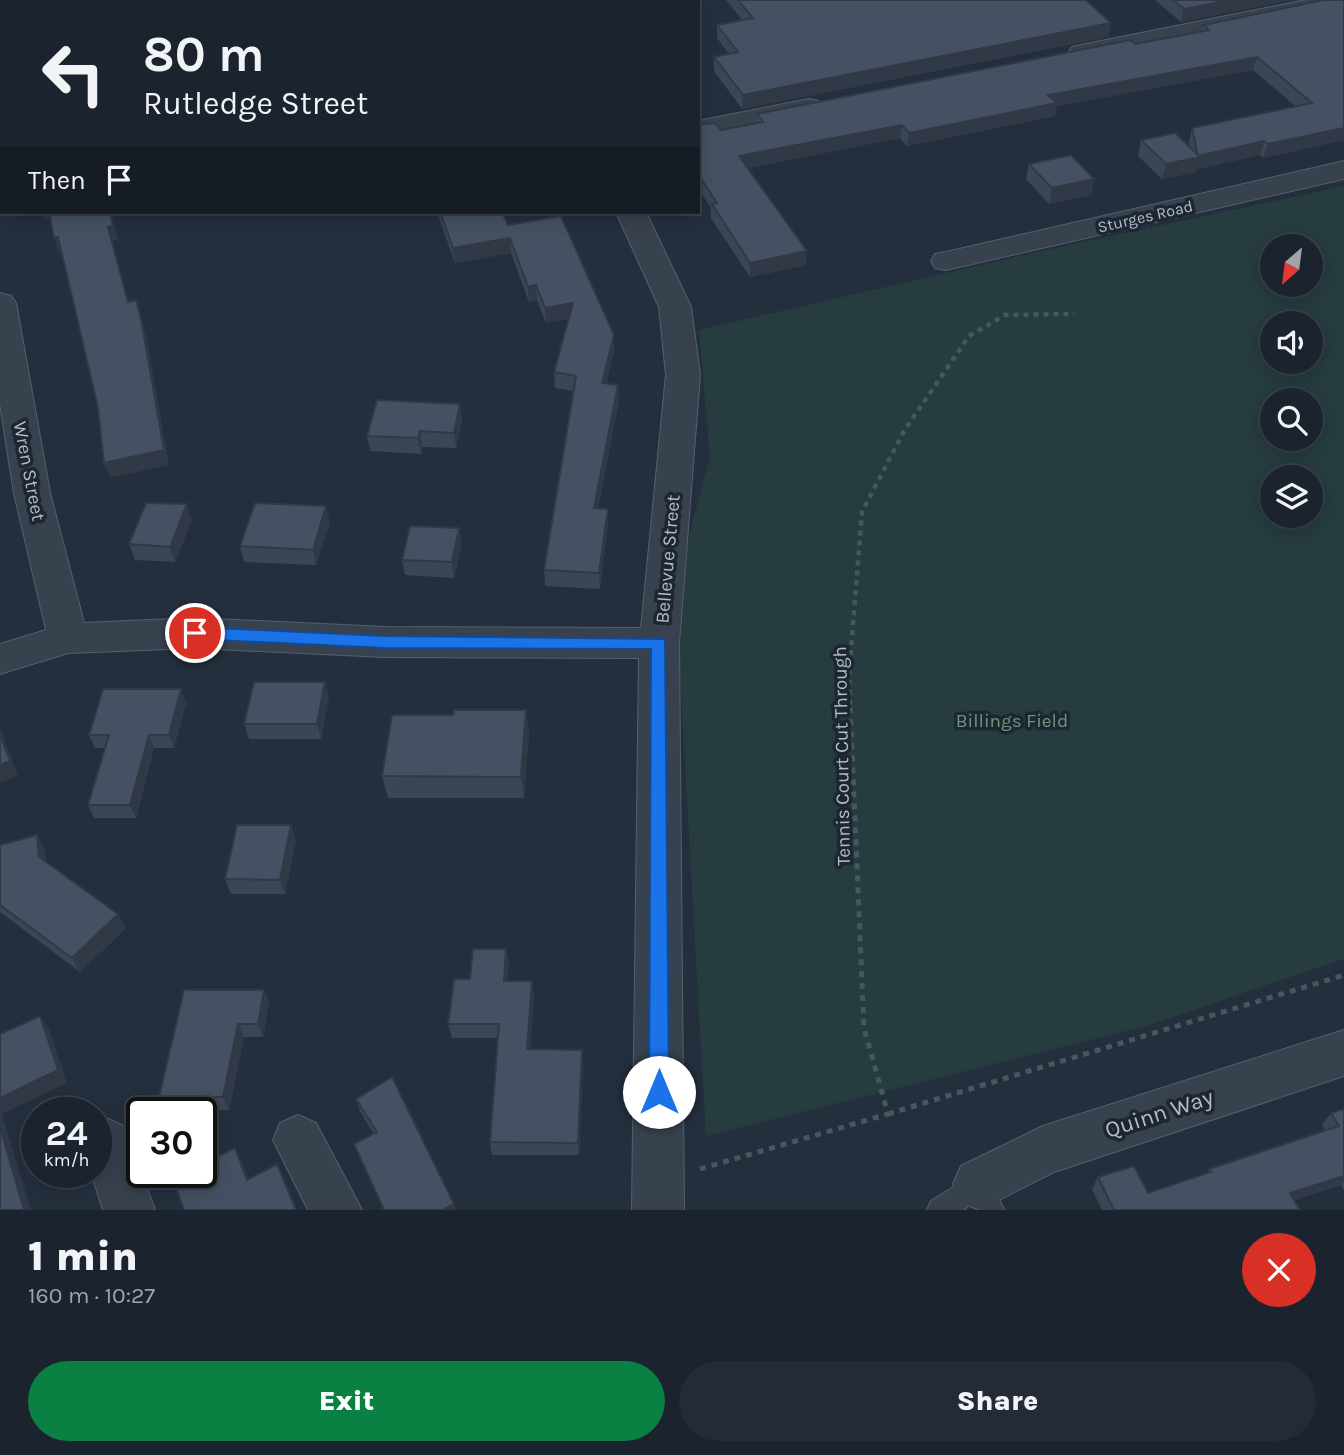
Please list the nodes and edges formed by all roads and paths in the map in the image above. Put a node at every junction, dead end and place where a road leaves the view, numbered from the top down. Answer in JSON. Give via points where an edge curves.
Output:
{"nodes":[{"id":1,"x":1343,"y":0,"type":"edge"},
{"id":2,"x":1057,"y":58,"type":"edge"},
{"id":3,"x":827,"y":103,"type":"edge"},
{"id":4,"x":700,"y":129,"type":"edge"},
{"id":5,"x":1344,"y":170,"type":"edge"},
{"id":6,"x":633,"y":214,"type":"edge"},
{"id":7,"x":946,"y":261,"type":"dead end"},
{"id":8,"x":0,"y":303,"type":"edge"},
{"id":9,"x":1074,"y":314,"type":"dead end"},
{"id":10,"x":68,"y":638,"type":"junction"},
{"id":11,"x":659,"y":643,"type":"junction"},
{"id":12,"x":0,"y":659,"type":"edge"},
{"id":13,"x":1344,"y":975,"type":"edge"},
{"id":14,"x":1344,"y":1053,"type":"edge"},
{"id":15,"x":888,"y":1114,"type":"junction"},
{"id":16,"x":298,"y":1140,"type":"dead end"},
{"id":17,"x":112,"y":1160,"type":"edge"},
{"id":18,"x":696,"y":1170,"type":"dead end"},
{"id":19,"x":970,"y":1201,"type":"edge"},
{"id":20,"x":129,"y":1210,"type":"edge"},
{"id":21,"x":336,"y":1210,"type":"edge"},
{"id":22,"x":658,"y":1210,"type":"edge"}],
"edges":[{"from":1,"to":2,"type":"street"},
{"from":3,"to":4,"type":"street"},
{"from":5,"to":7,"type":"street","name":"Sturges Road"},
{"from":6,"to":11,"type":"street","name":"Bellevue Street","via":[[675,307],[683,375]]},
{"from":8,"to":10,"type":"street","name":"Wren Street","via":[[32,493]]},
{"from":9,"to":15,"type":"path","name":"Tennis Court Cut Through","via":[[1005,315],[969,336],[904,431],[862,512],[849,676],[864,1028]]},
{"from":10,"to":11,"type":"street","via":[[195,633],[385,642]]},
{"from":10,"to":12,"type":"street"},
{"from":11,"to":22,"type":"street","name":"Bellevue Street"},
{"from":13,"to":15,"type":"path"},
{"from":14,"to":19,"type":"street","name":"Quinn Way","via":[[1043,1151]]},
{"from":15,"to":18,"type":"path"},
{"from":16,"to":21,"type":"street"},
{"from":17,"to":20,"type":"street"}]}
